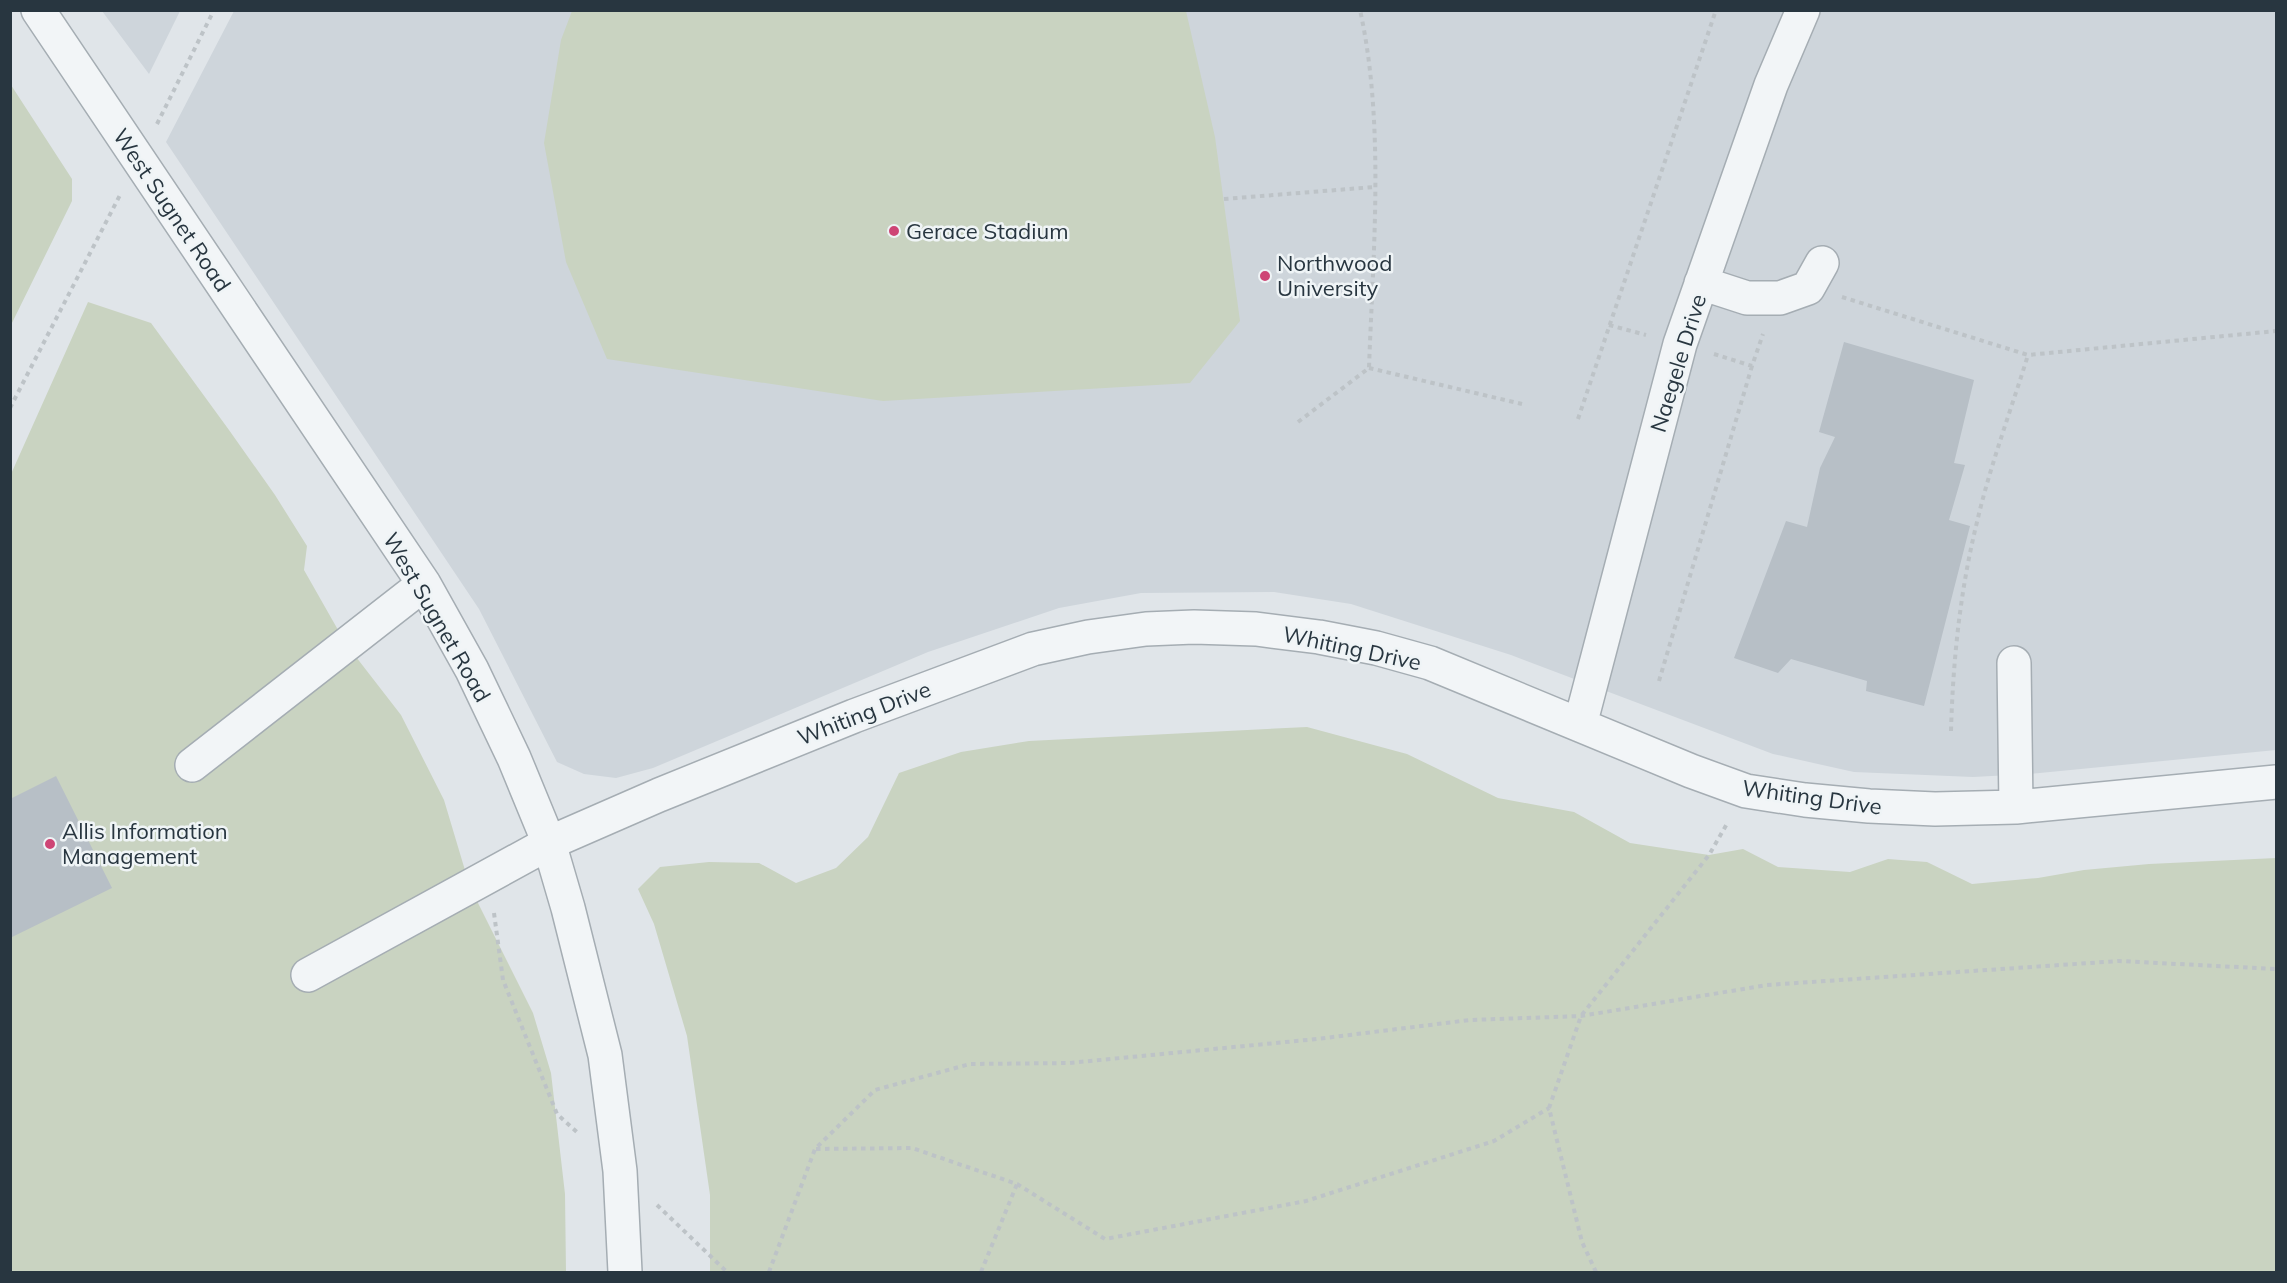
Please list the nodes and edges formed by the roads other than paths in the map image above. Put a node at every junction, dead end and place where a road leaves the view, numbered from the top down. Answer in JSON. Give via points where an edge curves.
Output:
{"nodes":[{"id":1,"x":38,"y":10,"type":"edge"},
{"id":2,"x":1803,"y":10,"type":"edge"},
{"id":3,"x":1822,"y":263,"type":"dead end"},
{"id":4,"x":1701,"y":284,"type":"junction"},
{"id":5,"x":424,"y":584,"type":"junction"},
{"id":6,"x":2014,"y":663,"type":"dead end"},
{"id":7,"x":1580,"y":725,"type":"junction"},
{"id":8,"x":192,"y":765,"type":"dead end"},
{"id":9,"x":2277,"y":782,"type":"edge"},
{"id":10,"x":2016,"y":807,"type":"junction"},
{"id":11,"x":549,"y":843,"type":"junction"},
{"id":12,"x":308,"y":975,"type":"dead end"},
{"id":13,"x":624,"y":1272,"type":"edge"}],
"edges":[{"from":1,"to":5,"type":"street","name":"West Sugnet Road"},
{"from":2,"to":4,"type":"street","name":"Naegele Drive","via":[[1771,85]]},
{"from":3,"to":4,"type":"street","via":[[1808,288],[1780,298],[1747,298]]},
{"from":4,"to":7,"type":"street","name":"Naegele Drive","via":[[1680,344]]},
{"from":5,"to":8,"type":"street"},
{"from":5,"to":11,"type":"street","name":"West Sugnet Road","via":[[472,670]]},
{"from":6,"to":10,"type":"street"},
{"from":7,"to":10,"type":"street","name":"Whiting Drive","via":[[1746,791],[1869,806]]},
{"from":7,"to":11,"type":"street","name":"Whiting Drive","via":[[1430,663],[1376,648],[1256,629],[1146,629],[1033,649],[960,675],[669,790]]},
{"from":9,"to":10,"type":"street","name":"Whiting Drive"},
{"from":11,"to":12,"type":"street","name":"Whiting Drive"},
{"from":11,"to":13,"type":"street","name":"West Sugnet Road","via":[[605,1055],[620,1171]]}]}
